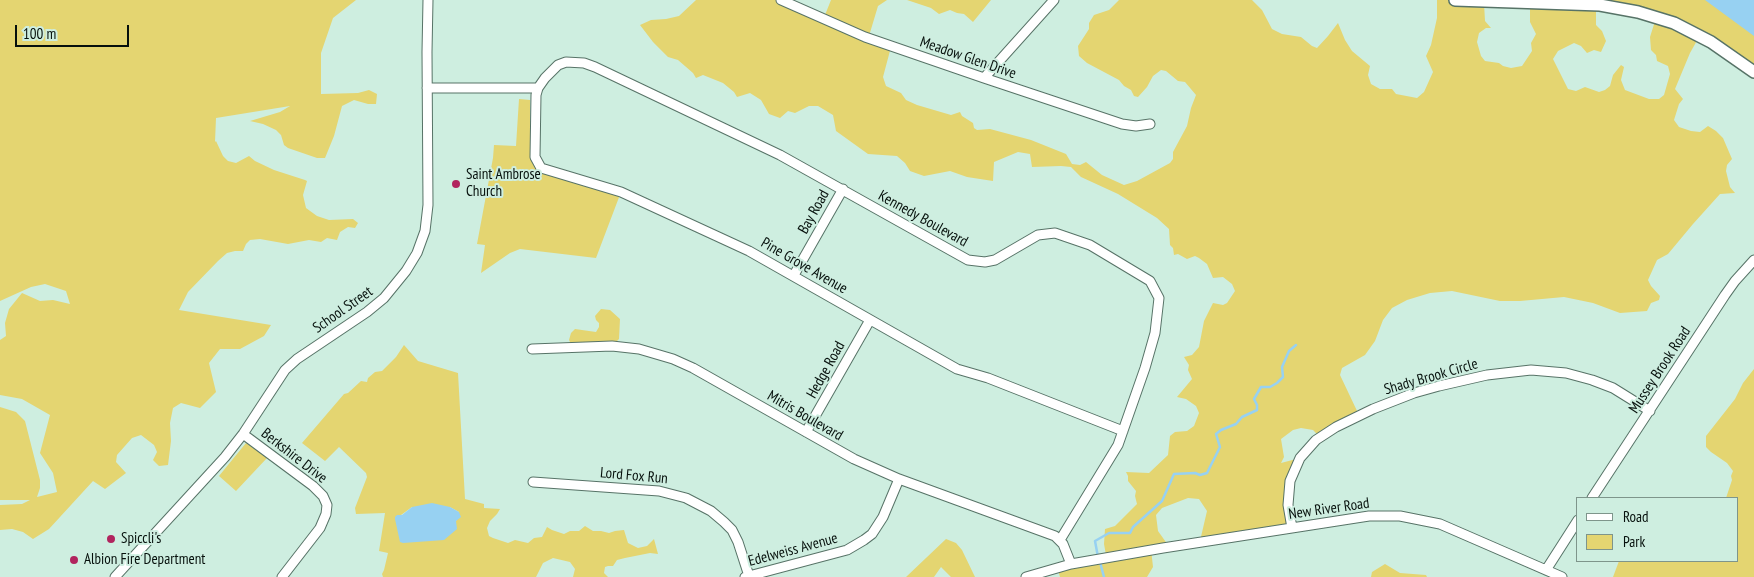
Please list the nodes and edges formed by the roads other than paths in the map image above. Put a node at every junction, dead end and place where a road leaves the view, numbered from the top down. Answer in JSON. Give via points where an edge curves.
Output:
{"nodes":[{"id":1,"x":428,"y":0,"type":"edge"},
{"id":2,"x":781,"y":0,"type":"edge"},
{"id":3,"x":1054,"y":0,"type":"edge"},
{"id":4,"x":1455,"y":0,"type":"edge"},
{"id":5,"x":1754,"y":72,"type":"edge"},
{"id":6,"x":984,"y":78,"type":"junction"},
{"id":7,"x":427,"y":88,"type":"junction"},
{"id":8,"x":538,"y":88,"type":"junction"},
{"id":9,"x":1150,"y":124,"type":"dead end"},
{"id":10,"x":843,"y":189,"type":"junction"},
{"id":11,"x":1754,"y":260,"type":"edge"},
{"id":12,"x":794,"y":275,"type":"junction"},
{"id":13,"x":870,"y":320,"type":"junction"},
{"id":14,"x":532,"y":349,"type":"dead end"},
{"id":15,"x":1650,"y":411,"type":"junction"},
{"id":16,"x":1123,"y":431,"type":"junction"},
{"id":17,"x":806,"y":432,"type":"junction"},
{"id":18,"x":243,"y":434,"type":"junction"},
{"id":19,"x":899,"y":479,"type":"junction"},
{"id":20,"x":533,"y":482,"type":"dead end"},
{"id":21,"x":1593,"y":497,"type":"edge"},
{"id":22,"x":1576,"y":523,"type":"edge"},
{"id":23,"x":1292,"y":528,"type":"junction"},
{"id":24,"x":1060,"y":540,"type":"junction"},
{"id":25,"x":1071,"y":564,"type":"junction"},
{"id":26,"x":1546,"y":570,"type":"junction"},
{"id":27,"x":115,"y":577,"type":"edge"},
{"id":28,"x":282,"y":577,"type":"edge"},
{"id":29,"x":747,"y":577,"type":"edge"},
{"id":30,"x":1026,"y":577,"type":"edge"},
{"id":31,"x":1562,"y":577,"type":"edge"}],
"edges":[{"from":1,"to":7,"type":"street","name":"School Street"},
{"from":2,"to":6,"type":"street","name":"Meadow Glen Drive","via":[[865,37]]},
{"from":3,"to":6,"type":"street"},
{"from":4,"to":5,"type":"main road","via":[[1600,5],[1638,12],[1674,23],[1710,42]]},
{"from":6,"to":9,"type":"street","name":"Meadow Glen Drive","via":[[1122,124]]},
{"from":7,"to":8,"type":"street"},
{"from":7,"to":18,"type":"street","name":"School Street","via":[[428,206],[426,231],[417,253],[384,298],[285,370]]},
{"from":8,"to":10,"type":"street","name":"Kennedy Boulevard","via":[[552,70],[566,62],[595,67],[780,155]]},
{"from":8,"to":12,"type":"street","name":"Pine Grove Avenue","via":[[535,157],[542,168],[621,192]]},
{"from":10,"to":12,"type":"street","name":"Bay Road"},
{"from":10,"to":16,"type":"street","name":"Kennedy Boulevard","via":[[968,260],[995,260],[1038,235],[1055,233],[1090,245],[1150,281],[1159,298],[1155,332]]},
{"from":11,"to":15,"type":"street","name":"Mussey Brook Road","via":[[1730,288]]},
{"from":12,"to":13,"type":"street","name":"Pine Grove Avenue"},
{"from":13,"to":16,"type":"street","name":"Pine Grove Avenue","via":[[957,369]]},
{"from":13,"to":17,"type":"street","name":"Hedge Road"},
{"from":14,"to":17,"type":"street","name":"Mitris Boulevard","via":[[612,346],[656,354],[692,368]]},
{"from":15,"to":21,"type":"street","name":"Mussey Brook Road"},
{"from":15,"to":23,"type":"street","name":"Shady Brook Circle","via":[[1613,388],[1592,380],[1566,373],[1531,370],[1487,374],[1414,393],[1373,409],[1316,440],[1300,458],[1290,481],[1288,505]]},
{"from":16,"to":24,"type":"street","name":"Kennedy Boulevard","via":[[1118,445]]},
{"from":17,"to":19,"type":"street","name":"Mitris Boulevard"},
{"from":18,"to":27,"type":"street","name":"School Street"},
{"from":18,"to":28,"type":"street","name":"Berkshire Drive","via":[[313,486],[327,505],[320,528]]},
{"from":19,"to":24,"type":"street","name":"Mitris Boulevard"},
{"from":19,"to":29,"type":"street","name":"Edelweiss Avenue","via":[[884,517],[864,540],[847,550]]},
{"from":20,"to":29,"type":"street","name":"Lord Fox Run","via":[[659,491],[686,498],[711,511],[732,530]]},
{"from":22,"to":26,"type":"street"},
{"from":23,"to":25,"type":"street","name":"New River Road"},
{"from":23,"to":26,"type":"street","name":"New River Road","via":[[1369,516],[1413,517],[1440,524]]},
{"from":24,"to":25,"type":"street"},
{"from":25,"to":30,"type":"street","name":"New River Road"},
{"from":26,"to":31,"type":"street","name":"New River Road"}]}
